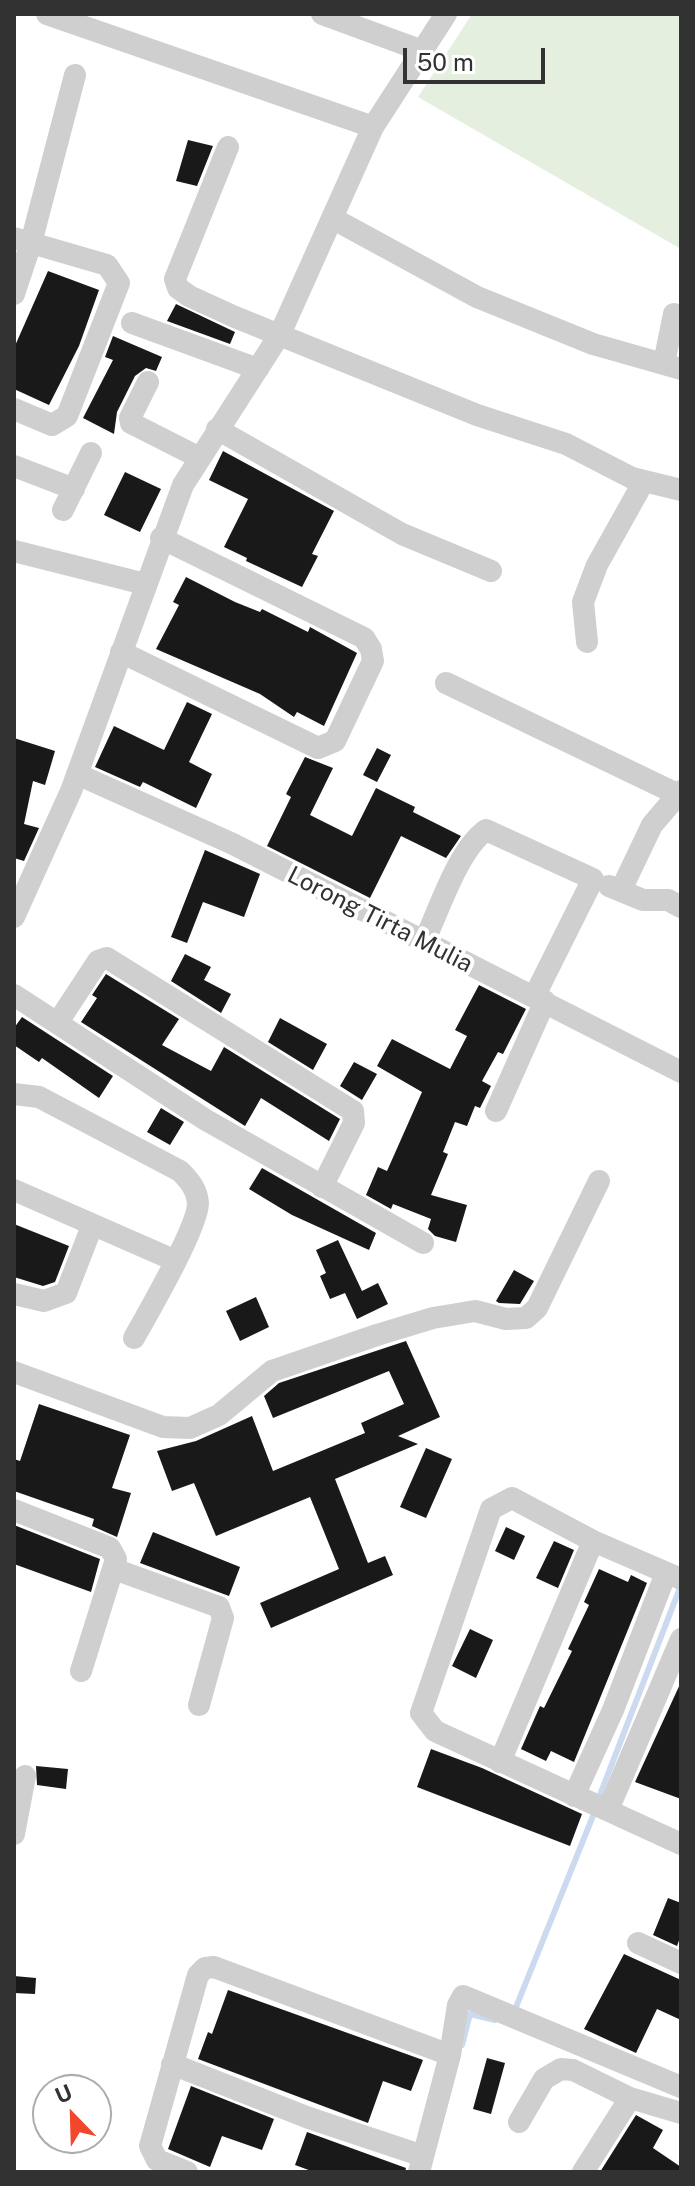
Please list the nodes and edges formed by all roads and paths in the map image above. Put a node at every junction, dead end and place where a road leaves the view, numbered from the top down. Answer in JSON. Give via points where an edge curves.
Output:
{"nodes":[{"id":1,"x":47,"y":14,"type":"edge"},
{"id":2,"x":322,"y":14,"type":"edge"},
{"id":3,"x":446,"y":14,"type":"edge"},
{"id":4,"x":420,"y":50,"type":"junction"},
{"id":5,"x":75,"y":75,"type":"dead end"},
{"id":6,"x":373,"y":127,"type":"junction"},
{"id":7,"x":228,"y":147,"type":"dead end"},
{"id":8,"x":332,"y":218,"type":"junction"},
{"id":9,"x":23,"y":240,"type":"edge"},
{"id":10,"x":14,"y":294,"type":"edge"},
{"id":11,"x":674,"y":314,"type":"dead end"},
{"id":12,"x":132,"y":323,"type":"dead end"},
{"id":13,"x":280,"y":334,"type":"junction"},
{"id":14,"x":672,"y":366,"type":"edge"},
{"id":15,"x":258,"y":369,"type":"junction"},
{"id":16,"x":148,"y":382,"type":"dead end"},
{"id":17,"x":14,"y":409,"type":"edge"},
{"id":18,"x":217,"y":429,"type":"junction"},
{"id":19,"x":91,"y":453,"type":"dead end"},
{"id":20,"x":200,"y":458,"type":"junction"},
{"id":21,"x":14,"y":466,"type":"edge"},
{"id":22,"x":644,"y":481,"type":"junction"},
{"id":23,"x":74,"y":489,"type":"junction"},
{"id":24,"x":681,"y":490,"type":"edge"},
{"id":25,"x":63,"y":510,"type":"dead end"},
{"id":26,"x":161,"y":538,"type":"junction"},
{"id":27,"x":14,"y":551,"type":"edge"},
{"id":28,"x":491,"y":571,"type":"dead end"},
{"id":29,"x":145,"y":584,"type":"junction"},
{"id":30,"x":587,"y":642,"type":"dead end"},
{"id":31,"x":121,"y":652,"type":"junction"},
{"id":32,"x":446,"y":683,"type":"dead end"},
{"id":33,"x":77,"y":774,"type":"junction"},
{"id":34,"x":680,"y":794,"type":"edge"},
{"id":35,"x":593,"y":879,"type":"junction"},
{"id":36,"x":621,"y":890,"type":"junction"},
{"id":37,"x":681,"y":907,"type":"edge"},
{"id":38,"x":14,"y":917,"type":"edge"},
{"id":39,"x":424,"y":942,"type":"junction"},
{"id":40,"x":14,"y":995,"type":"edge"},
{"id":41,"x":540,"y":998,"type":"junction"},
{"id":42,"x":58,"y":1022,"type":"junction"},
{"id":43,"x":681,"y":1072,"type":"edge"},
{"id":44,"x":14,"y":1094,"type":"edge"},
{"id":45,"x":496,"y":1111,"type":"dead end"},
{"id":46,"x":599,"y":1181,"type":"dead end"},
{"id":47,"x":322,"y":1187,"type":"junction"},
{"id":48,"x":14,"y":1190,"type":"edge"},
{"id":49,"x":92,"y":1226,"type":"junction"},
{"id":50,"x":423,"y":1243,"type":"dead end"},
{"id":51,"x":176,"y":1261,"type":"junction"},
{"id":52,"x":14,"y":1294,"type":"edge"},
{"id":53,"x":134,"y":1338,"type":"dead end"},
{"id":54,"x":14,"y":1372,"type":"edge"},
{"id":55,"x":14,"y":1510,"type":"edge"},
{"id":56,"x":593,"y":1541,"type":"junction"},
{"id":57,"x":114,"y":1569,"type":"junction"},
{"id":58,"x":673,"y":1576,"type":"edge"},
{"id":59,"x":681,"y":1639,"type":"edge"},
{"id":60,"x":81,"y":1671,"type":"dead end"},
{"id":61,"x":199,"y":1705,"type":"dead end"},
{"id":62,"x":500,"y":1762,"type":"junction"},
{"id":63,"x":25,"y":1776,"type":"dead end"},
{"id":64,"x":577,"y":1798,"type":"junction"},
{"id":65,"x":606,"y":1810,"type":"junction"},
{"id":66,"x":14,"y":1834,"type":"edge"},
{"id":67,"x":681,"y":1844,"type":"edge"},
{"id":68,"x":638,"y":1943,"type":"dead end"},
{"id":69,"x":681,"y":1963,"type":"edge"},
{"id":70,"x":450,"y":2055,"type":"junction"},
{"id":71,"x":172,"y":2064,"type":"junction"},
{"id":72,"x":681,"y":2087,"type":"edge"},
{"id":73,"x":630,"y":2098,"type":"junction"},
{"id":74,"x":681,"y":2113,"type":"edge"},
{"id":75,"x":519,"y":2122,"type":"dead end"},
{"id":76,"x":421,"y":2164,"type":"edge"},
{"id":77,"x":187,"y":2172,"type":"edge"},
{"id":78,"x":583,"y":2172,"type":"edge"}],
"edges":[{"from":1,"to":6,"type":"street"},
{"from":2,"to":4,"type":"street"},
{"from":3,"to":4,"type":"street"},
{"from":4,"to":6,"type":"street"},
{"from":5,"to":9,"type":"street"},
{"from":6,"to":8,"type":"street"},
{"from":7,"to":13,"type":"street","via":[[176,285],[189,296]]},
{"from":8,"to":13,"type":"street"},
{"from":8,"to":14,"type":"street","via":[[477,297],[593,344]]},
{"from":9,"to":10,"type":"street"},
{"from":9,"to":17,"type":"street","via":[[107,265],[118,285],[67,416],[52,425]]},
{"from":11,"to":14,"type":"street"},
{"from":12,"to":15,"type":"street"},
{"from":13,"to":15,"type":"street"},
{"from":13,"to":22,"type":"street","via":[[477,415],[566,444]]},
{"from":15,"to":18,"type":"street"},
{"from":16,"to":20,"type":"street","via":[[131,423]]},
{"from":18,"to":20,"type":"street"},
{"from":18,"to":28,"type":"street","via":[[402,534]]},
{"from":19,"to":23,"type":"street"},
{"from":20,"to":26,"type":"street"},
{"from":21,"to":23,"type":"street"},
{"from":22,"to":24,"type":"street"},
{"from":22,"to":30,"type":"street","via":[[597,565],[583,602]]},
{"from":23,"to":25,"type":"street"},
{"from":26,"to":29,"type":"street"},
{"from":26,"to":31,"type":"street","via":[[364,638],[373,661],[335,741],[318,748]]},
{"from":27,"to":29,"type":"street"},
{"from":29,"to":31,"type":"street"},
{"from":31,"to":33,"type":"street"},
{"from":32,"to":34,"type":"street"},
{"from":33,"to":38,"type":"street"},
{"from":33,"to":39,"type":"street","name":"Lorong Tirta Mulia","via":[[233,844]]},
{"from":34,"to":36,"type":"street","via":[[652,825]]},
{"from":35,"to":36,"type":"street"},
{"from":35,"to":39,"type":"street","via":[[486,830],[463,859]]},
{"from":35,"to":41,"type":"street"},
{"from":36,"to":37,"type":"street"},
{"from":39,"to":41,"type":"street","name":"Lorong Tirta Mulia"},
{"from":40,"to":42,"type":"street"},
{"from":41,"to":43,"type":"street","name":"Lorong Tirta Mulia"},
{"from":41,"to":45,"type":"street"},
{"from":42,"to":47,"type":"street","via":[[206,1120]]},
{"from":42,"to":47,"type":"street","via":[[98,961],[107,958],[327,1094],[354,1116]]},
{"from":44,"to":51,"type":"street","via":[[39,1097],[180,1171],[193,1185],[198,1204]]},
{"from":46,"to":54,"type":"street","via":[[537,1308],[526,1318],[475,1311],[377,1335],[272,1371],[219,1415],[190,1428],[163,1427]]},
{"from":47,"to":50,"type":"street"},
{"from":48,"to":49,"type":"street"},
{"from":49,"to":51,"type":"street"},
{"from":49,"to":52,"type":"street","via":[[66,1293],[44,1301]]},
{"from":51,"to":53,"type":"street"},
{"from":55,"to":57,"type":"street","via":[[110,1548]]},
{"from":56,"to":58,"type":"street"},
{"from":56,"to":62,"type":"street"},
{"from":56,"to":62,"type":"street","via":[[512,1498],[491,1509],[421,1713],[435,1731]]},
{"from":57,"to":60,"type":"street"},
{"from":57,"to":61,"type":"street","via":[[219,1607],[223,1618]]},
{"from":58,"to":64,"type":"street"},
{"from":59,"to":65,"type":"street"},
{"from":62,"to":64,"type":"street"},
{"from":63,"to":66,"type":"street"},
{"from":64,"to":65,"type":"street"},
{"from":65,"to":67,"type":"street"},
{"from":68,"to":69,"type":"street"},
{"from":70,"to":71,"type":"street","via":[[214,1967],[198,1975]]},
{"from":70,"to":72,"type":"street","via":[[460,1999],[466,1995]]},
{"from":70,"to":76,"type":"street"},
{"from":71,"to":76,"type":"street"},
{"from":71,"to":77,"type":"street","via":[[150,2146],[157,2160]]},
{"from":73,"to":74,"type":"street"},
{"from":73,"to":75,"type":"street","via":[[561,2069],[544,2079]]},
{"from":73,"to":78,"type":"street"}]}
